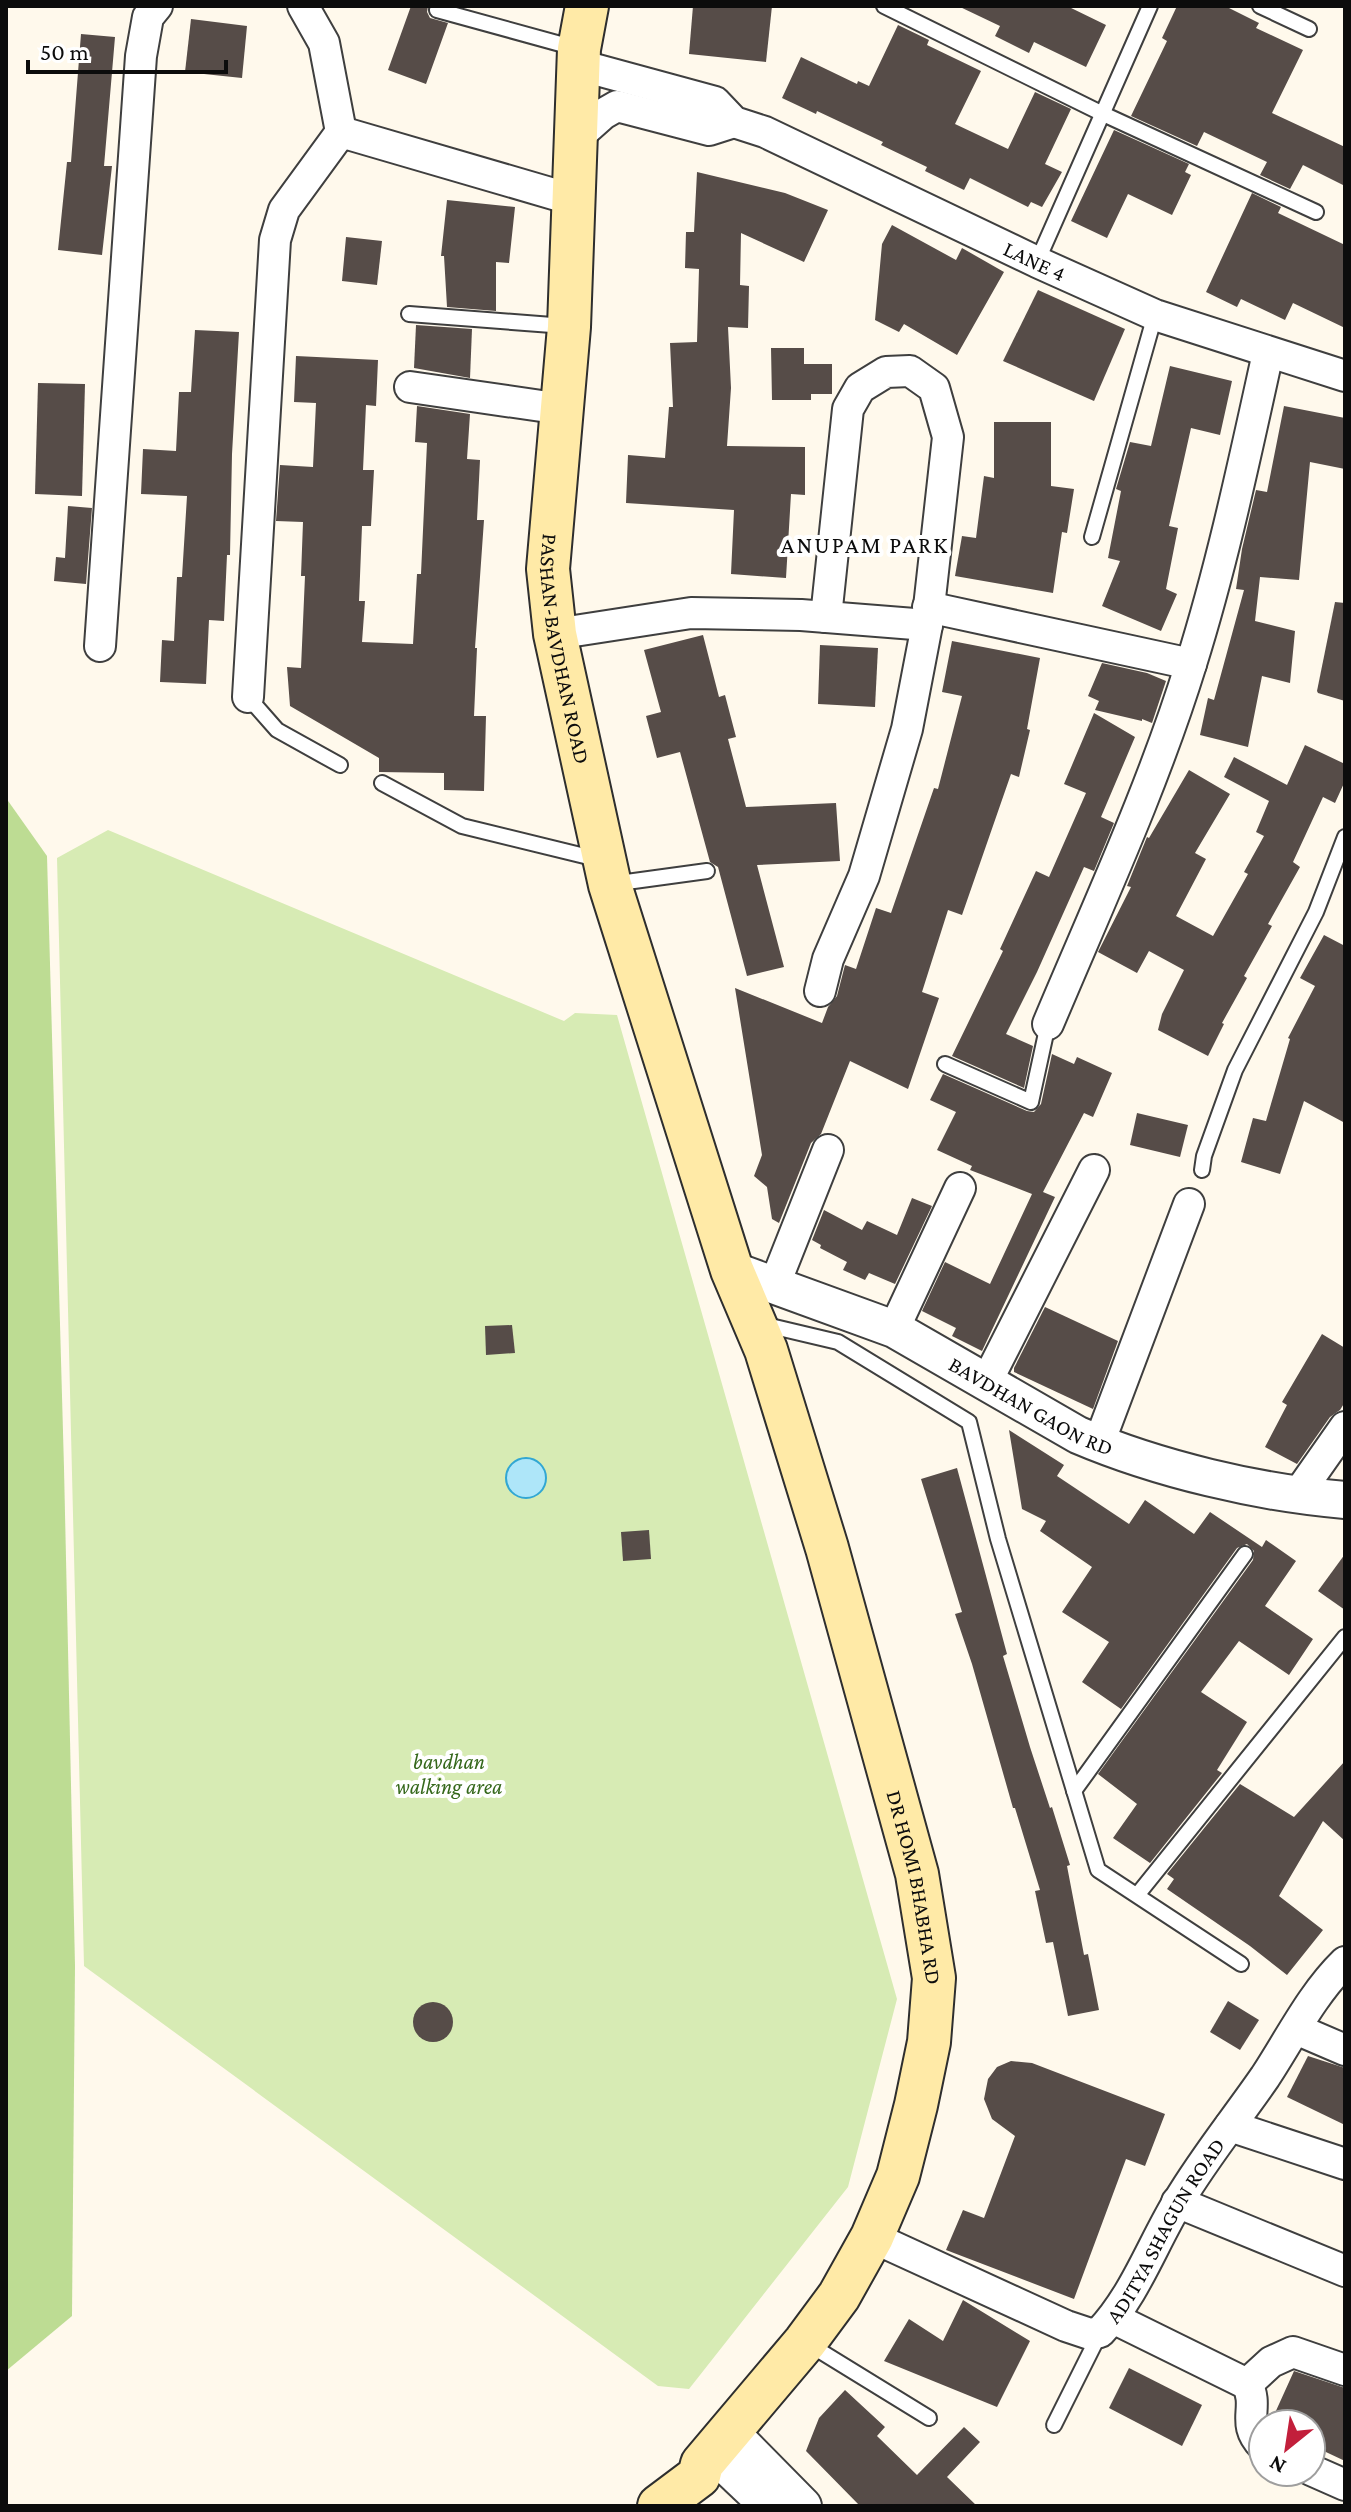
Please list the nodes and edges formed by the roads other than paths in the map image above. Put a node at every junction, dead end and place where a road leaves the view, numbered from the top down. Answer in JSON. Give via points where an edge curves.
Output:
{"nodes":[{"id":1,"x":157,"y":6,"type":"edge"},
{"id":2,"x":303,"y":6,"type":"edge"},
{"id":3,"x":587,"y":6,"type":"edge"},
{"id":4,"x":884,"y":6,"type":"edge"},
{"id":5,"x":1150,"y":6,"type":"edge"},
{"id":6,"x":1260,"y":6,"type":"edge"},
{"id":7,"x":437,"y":10,"type":"dead end"},
{"id":8,"x":1309,"y":29,"type":"dead end"},
{"id":9,"x":579,"y":57,"type":"junction"},
{"id":10,"x":1101,"y":113,"type":"junction"},
{"id":11,"x":734,"y":122,"type":"junction"},
{"id":12,"x":341,"y":132,"type":"junction"},
{"id":13,"x":576,"y":138,"type":"junction"},
{"id":14,"x":574,"y":200,"type":"junction"},
{"id":15,"x":1316,"y":212,"type":"dead end"},
{"id":16,"x":1037,"y":262,"type":"junction"},
{"id":17,"x":409,"y":314,"type":"dead end"},
{"id":18,"x":1155,"y":315,"type":"junction"},
{"id":19,"x":569,"y":327,"type":"junction"},
{"id":20,"x":1268,"y":353,"type":"junction"},
{"id":21,"x":1345,"y":376,"type":"edge"},
{"id":22,"x":410,"y":387,"type":"dead end"},
{"id":23,"x":562,"y":409,"type":"junction"},
{"id":24,"x":1092,"y":537,"type":"dead end"},
{"id":25,"x":927,"y":616,"type":"junction"},
{"id":26,"x":826,"y":617,"type":"junction"},
{"id":27,"x":555,"y":634,"type":"junction"},
{"id":28,"x":100,"y":646,"type":"dead end"},
{"id":29,"x":1191,"y":664,"type":"junction"},
{"id":30,"x":248,"y":697,"type":"joint"},
{"id":31,"x":340,"y":765,"type":"dead end"},
{"id":32,"x":382,"y":783,"type":"dead end"},
{"id":33,"x":1345,"y":837,"type":"edge"},
{"id":34,"x":707,"y":871,"type":"dead end"},
{"id":35,"x":608,"y":873,"type":"junction"},
{"id":36,"x":820,"y":991,"type":"dead end"},
{"id":37,"x":1048,"y":1024,"type":"joint"},
{"id":38,"x":945,"y":1064,"type":"dead end"},
{"id":39,"x":828,"y":1150,"type":"dead end"},
{"id":40,"x":1094,"y":1170,"type":"dead end"},
{"id":41,"x":1202,"y":1170,"type":"dead end"},
{"id":42,"x":960,"y":1188,"type":"dead end"},
{"id":43,"x":1189,"y":1204,"type":"dead end"},
{"id":44,"x":732,"y":1270,"type":"junction"},
{"id":45,"x":774,"y":1286,"type":"junction"},
{"id":46,"x":754,"y":1322,"type":"junction"},
{"id":47,"x":894,"y":1329,"type":"junction"},
{"id":48,"x":987,"y":1381,"type":"junction"},
{"id":49,"x":1345,"y":1427,"type":"edge"},
{"id":50,"x":1099,"y":1443,"type":"junction"},
{"id":51,"x":1298,"y":1494,"type":"junction"},
{"id":52,"x":1345,"y":1500,"type":"edge"},
{"id":53,"x":1245,"y":1554,"type":"dead end"},
{"id":54,"x":1345,"y":1637,"type":"edge"},
{"id":55,"x":1074,"y":1791,"type":"junction"},
{"id":56,"x":1138,"y":1894,"type":"junction"},
{"id":57,"x":1345,"y":1962,"type":"edge"},
{"id":58,"x":1241,"y":1964,"type":"dead end"},
{"id":59,"x":1296,"y":2029,"type":"junction"},
{"id":60,"x":1345,"y":2050,"type":"edge"},
{"id":61,"x":1230,"y":2126,"type":"junction"},
{"id":62,"x":1345,"y":2164,"type":"edge"},
{"id":63,"x":1177,"y":2202,"type":"junction"},
{"id":64,"x":872,"y":2237,"type":"junction"},
{"id":65,"x":1345,"y":2271,"type":"edge"},
{"id":66,"x":1107,"y":2325,"type":"junction"},
{"id":67,"x":805,"y":2342,"type":"junction"},
{"id":68,"x":1345,"y":2370,"type":"edge"},
{"id":69,"x":1247,"y":2384,"type":"junction"},
{"id":70,"x":1250,"y":2408,"type":"edge"},
{"id":71,"x":929,"y":2418,"type":"dead end"},
{"id":72,"x":1054,"y":2425,"type":"dead end"},
{"id":73,"x":715,"y":2449,"type":"junction"},
{"id":74,"x":787,"y":2504,"type":"edge"},
{"id":75,"x":630,"y":2506,"type":"edge"},
{"id":76,"x":659,"y":2506,"type":"edge"}],
"edges":[{"from":1,"to":28,"type":"street","via":[[148,17],[141,56]]},
{"from":2,"to":12,"type":"street","via":[[324,43]]},
{"from":3,"to":9,"type":"main road","name":"PASHAN-BAVDHAN ROAD"},
{"from":4,"to":10,"type":"lane"},
{"from":5,"to":10,"type":"lane"},
{"from":6,"to":8,"type":"lane"},
{"from":7,"to":9,"type":"lane"},
{"from":9,"to":11,"type":"street","name":"LANE 4","via":[[715,102]]},
{"from":9,"to":13,"type":"main road","name":"PASHAN-BAVDHAN ROAD"},
{"from":10,"to":15,"type":"lane"},
{"from":10,"to":16,"type":"lane"},
{"from":11,"to":13,"type":"street","name":"LANE 4","via":[[709,130],[617,106]]},
{"from":11,"to":16,"type":"street","name":"LANE 4"},
{"from":12,"to":14,"type":"street"},
{"from":12,"to":30,"type":"street","via":[[284,210],[275,240]]},
{"from":13,"to":14,"type":"main road","name":"PASHAN-BAVDHAN ROAD"},
{"from":14,"to":19,"type":"main road","name":"PASHAN-BAVDHAN ROAD"},
{"from":16,"to":18,"type":"street","name":"LANE 4"},
{"from":17,"to":19,"type":"lane"},
{"from":18,"to":20,"type":"street","name":"LANE 4"},
{"from":18,"to":24,"type":"lane"},
{"from":19,"to":23,"type":"main road","name":"PASHAN-BAVDHAN ROAD"},
{"from":20,"to":21,"type":"street","name":"LANE 4"},
{"from":20,"to":29,"type":"street"},
{"from":22,"to":23,"type":"street"},
{"from":23,"to":27,"type":"main road","name":"PASHAN-BAVDHAN ROAD","via":[[548,569]]},
{"from":25,"to":26,"type":"street"},
{"from":25,"to":26,"type":"street","via":[[948,437],[934,388],[910,371],[886,372],[860,388],[848,409]]},
{"from":25,"to":29,"type":"street"},
{"from":25,"to":36,"type":"street","via":[[907,729],[864,876]]},
{"from":26,"to":27,"type":"street","via":[[691,613]]},
{"from":27,"to":35,"type":"main road","name":"PASHAN-BAVDHAN ROAD"},
{"from":29,"to":37,"type":"street","via":[[1150,781]]},
{"from":30,"to":31,"type":"lane","via":[[277,730]]},
{"from":32,"to":35,"type":"lane","via":[[462,826]]},
{"from":33,"to":41,"type":"lane","via":[[1316,912],[1235,1070]]},
{"from":34,"to":35,"type":"lane"},
{"from":35,"to":44,"type":"main road","name":"PASHAN-BAVDHAN ROAD"},
{"from":37,"to":38,"type":"lane","via":[[1031,1102]]},
{"from":39,"to":45,"type":"street"},
{"from":40,"to":48,"type":"street"},
{"from":42,"to":47,"type":"street"},
{"from":43,"to":50,"type":"street"},
{"from":44,"to":45,"type":"street","name":"BAVDHAN GAON RD"},
{"from":44,"to":46,"type":"main road","name":"DR HOMI BHABHA RD"},
{"from":45,"to":47,"type":"street","name":"BAVDHAN GAON RD"},
{"from":46,"to":55,"type":"lane","via":[[838,1342],[969,1422],[998,1539]]},
{"from":46,"to":64,"type":"main road","name":"DR HOMI BHABHA RD","via":[[865,1680],[917,1874],[934,1978],[929,2042],[916,2105],[898,2176]]},
{"from":47,"to":48,"type":"street","name":"BAVDHAN GAON RD"},
{"from":48,"to":50,"type":"street","name":"BAVDHAN GAON RD"},
{"from":49,"to":51,"type":"street"},
{"from":50,"to":51,"type":"street","name":"BAVDHAN GAON RD","via":[[1203,1476]]},
{"from":51,"to":52,"type":"street","name":"BAVDHAN GAON RD"},
{"from":53,"to":55,"type":"lane"},
{"from":54,"to":56,"type":"lane"},
{"from":55,"to":56,"type":"lane","via":[[1098,1870]]},
{"from":56,"to":58,"type":"lane"},
{"from":57,"to":59,"type":"street","name":"ADITYA SHAGUN ROAD"},
{"from":59,"to":60,"type":"street"},
{"from":59,"to":61,"type":"street","name":"ADITYA SHAGUN ROAD"},
{"from":61,"to":62,"type":"street"},
{"from":61,"to":63,"type":"street","name":"ADITYA SHAGUN ROAD"},
{"from":63,"to":65,"type":"street"},
{"from":63,"to":66,"type":"street","name":"ADITYA SHAGUN ROAD"},
{"from":64,"to":66,"type":"street","name":"ADITYA SHAGUN ROAD","via":[[1066,2326],[1090,2334]]},
{"from":64,"to":67,"type":"main road","name":"DR HOMI BHABHA RD"},
{"from":66,"to":69,"type":"street"},
{"from":66,"to":72,"type":"lane"},
{"from":67,"to":71,"type":"lane"},
{"from":67,"to":73,"type":"main road","name":"DR HOMI BHABHA RD"},
{"from":68,"to":69,"type":"street","via":[[1293,2352],[1271,2362]]},
{"from":69,"to":70,"type":"street"},
{"from":73,"to":74,"type":"street"},
{"from":73,"to":75,"type":"main road"},
{"from":73,"to":76,"type":"main road","via":[[699,2476]]}]}
